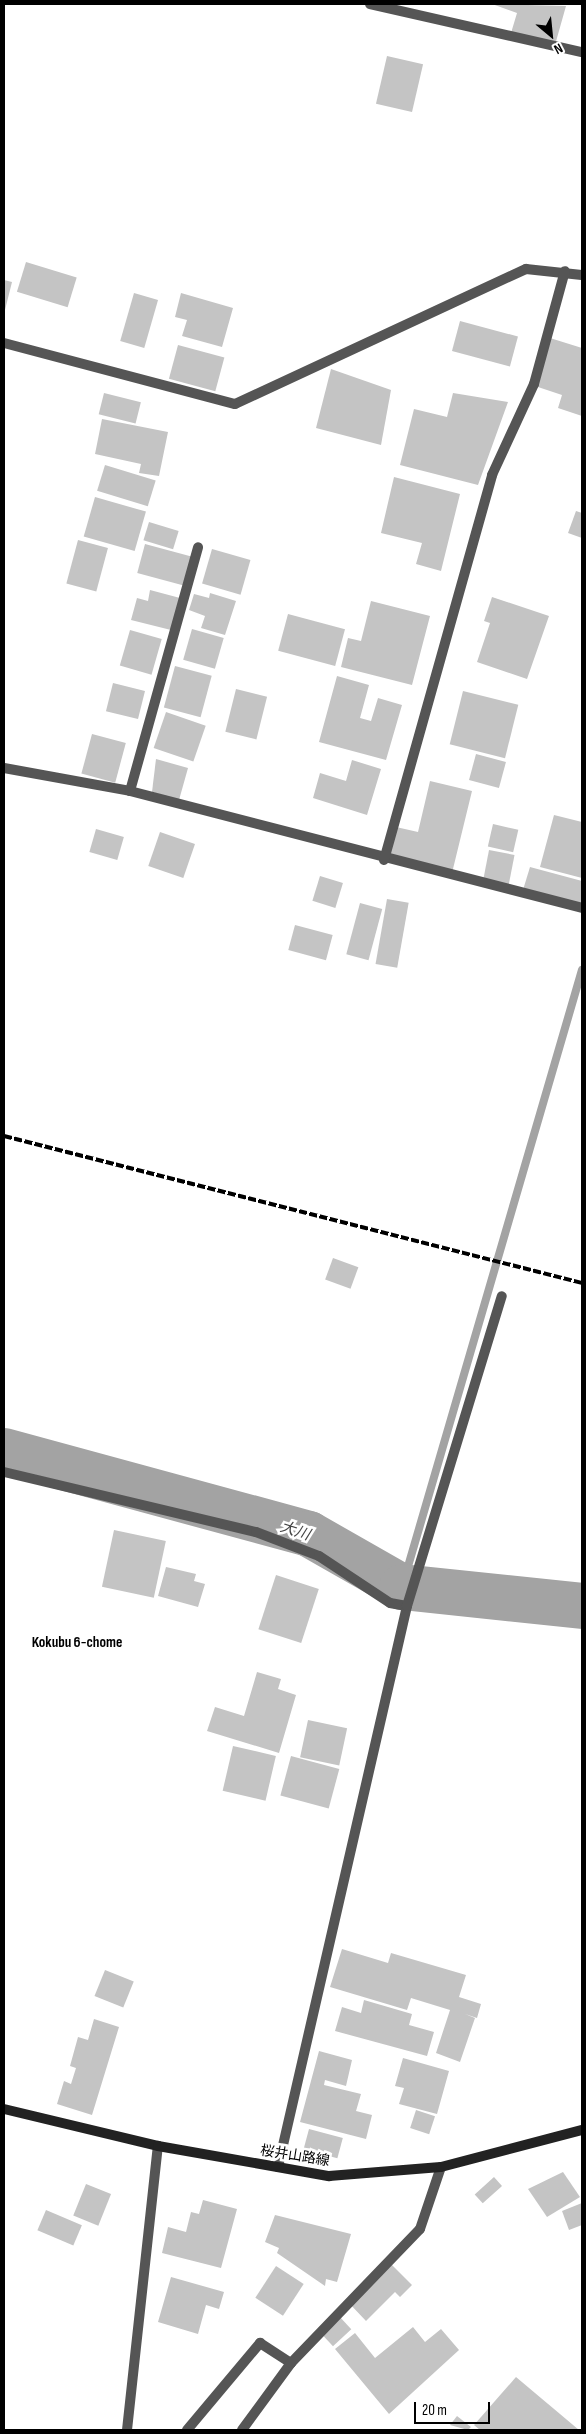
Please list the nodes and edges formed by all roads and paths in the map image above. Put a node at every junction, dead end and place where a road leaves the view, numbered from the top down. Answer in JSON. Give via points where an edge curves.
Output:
{"nodes":[{"id":1,"x":370,"y":4,"type":"edge"},
{"id":2,"x":582,"y":52,"type":"edge"},
{"id":3,"x":565,"y":271,"type":"junction"},
{"id":4,"x":582,"y":275,"type":"edge"},
{"id":5,"x":4,"y":343,"type":"edge"},
{"id":6,"x":198,"y":547,"type":"dead end"},
{"id":7,"x":4,"y":768,"type":"edge"},
{"id":8,"x":130,"y":790,"type":"junction"},
{"id":9,"x":384,"y":860,"type":"junction"},
{"id":10,"x":582,"y":908,"type":"edge"},
{"id":11,"x":502,"y":1296,"type":"dead end"},
{"id":12,"x":4,"y":1472,"type":"edge"},
{"id":13,"x":407,"y":1606,"type":"junction"},
{"id":14,"x":4,"y":2109,"type":"edge"},
{"id":15,"x":582,"y":2130,"type":"edge"},
{"id":16,"x":158,"y":2146,"type":"junction"},
{"id":17,"x":278,"y":2167,"type":"junction"},
{"id":18,"x":441,"y":2168,"type":"junction"},
{"id":19,"x":291,"y":2363,"type":"junction"},
{"id":20,"x":127,"y":2430,"type":"edge"},
{"id":21,"x":187,"y":2430,"type":"edge"},
{"id":22,"x":242,"y":2430,"type":"edge"}],
"edges":[{"from":1,"to":2,"type":"street"},
{"from":3,"to":4,"type":"street"},
{"from":3,"to":5,"type":"street","via":[[526,270],[235,404]]},
{"from":3,"to":9,"type":"street","via":[[534,384],[492,474]]},
{"from":6,"to":8,"type":"street"},
{"from":7,"to":8,"type":"street"},
{"from":8,"to":9,"type":"street"},
{"from":9,"to":10,"type":"street"},
{"from":11,"to":13,"type":"street"},
{"from":12,"to":13,"type":"street","via":[[256,1532],[319,1556],[390,1603]]},
{"from":13,"to":17,"type":"street"},
{"from":14,"to":16,"type":"main road","name":"桜井山路線"},
{"from":15,"to":18,"type":"main road","name":"桜井山路線"},
{"from":16,"to":17,"type":"main road","name":"桜井山路線"},
{"from":16,"to":20,"type":"street"},
{"from":17,"to":18,"type":"main road","name":"桜井山路線","via":[[329,2176]]},
{"from":18,"to":19,"type":"street","via":[[420,2229]]},
{"from":19,"to":21,"type":"street","via":[[260,2343]]},
{"from":19,"to":22,"type":"street"}]}
